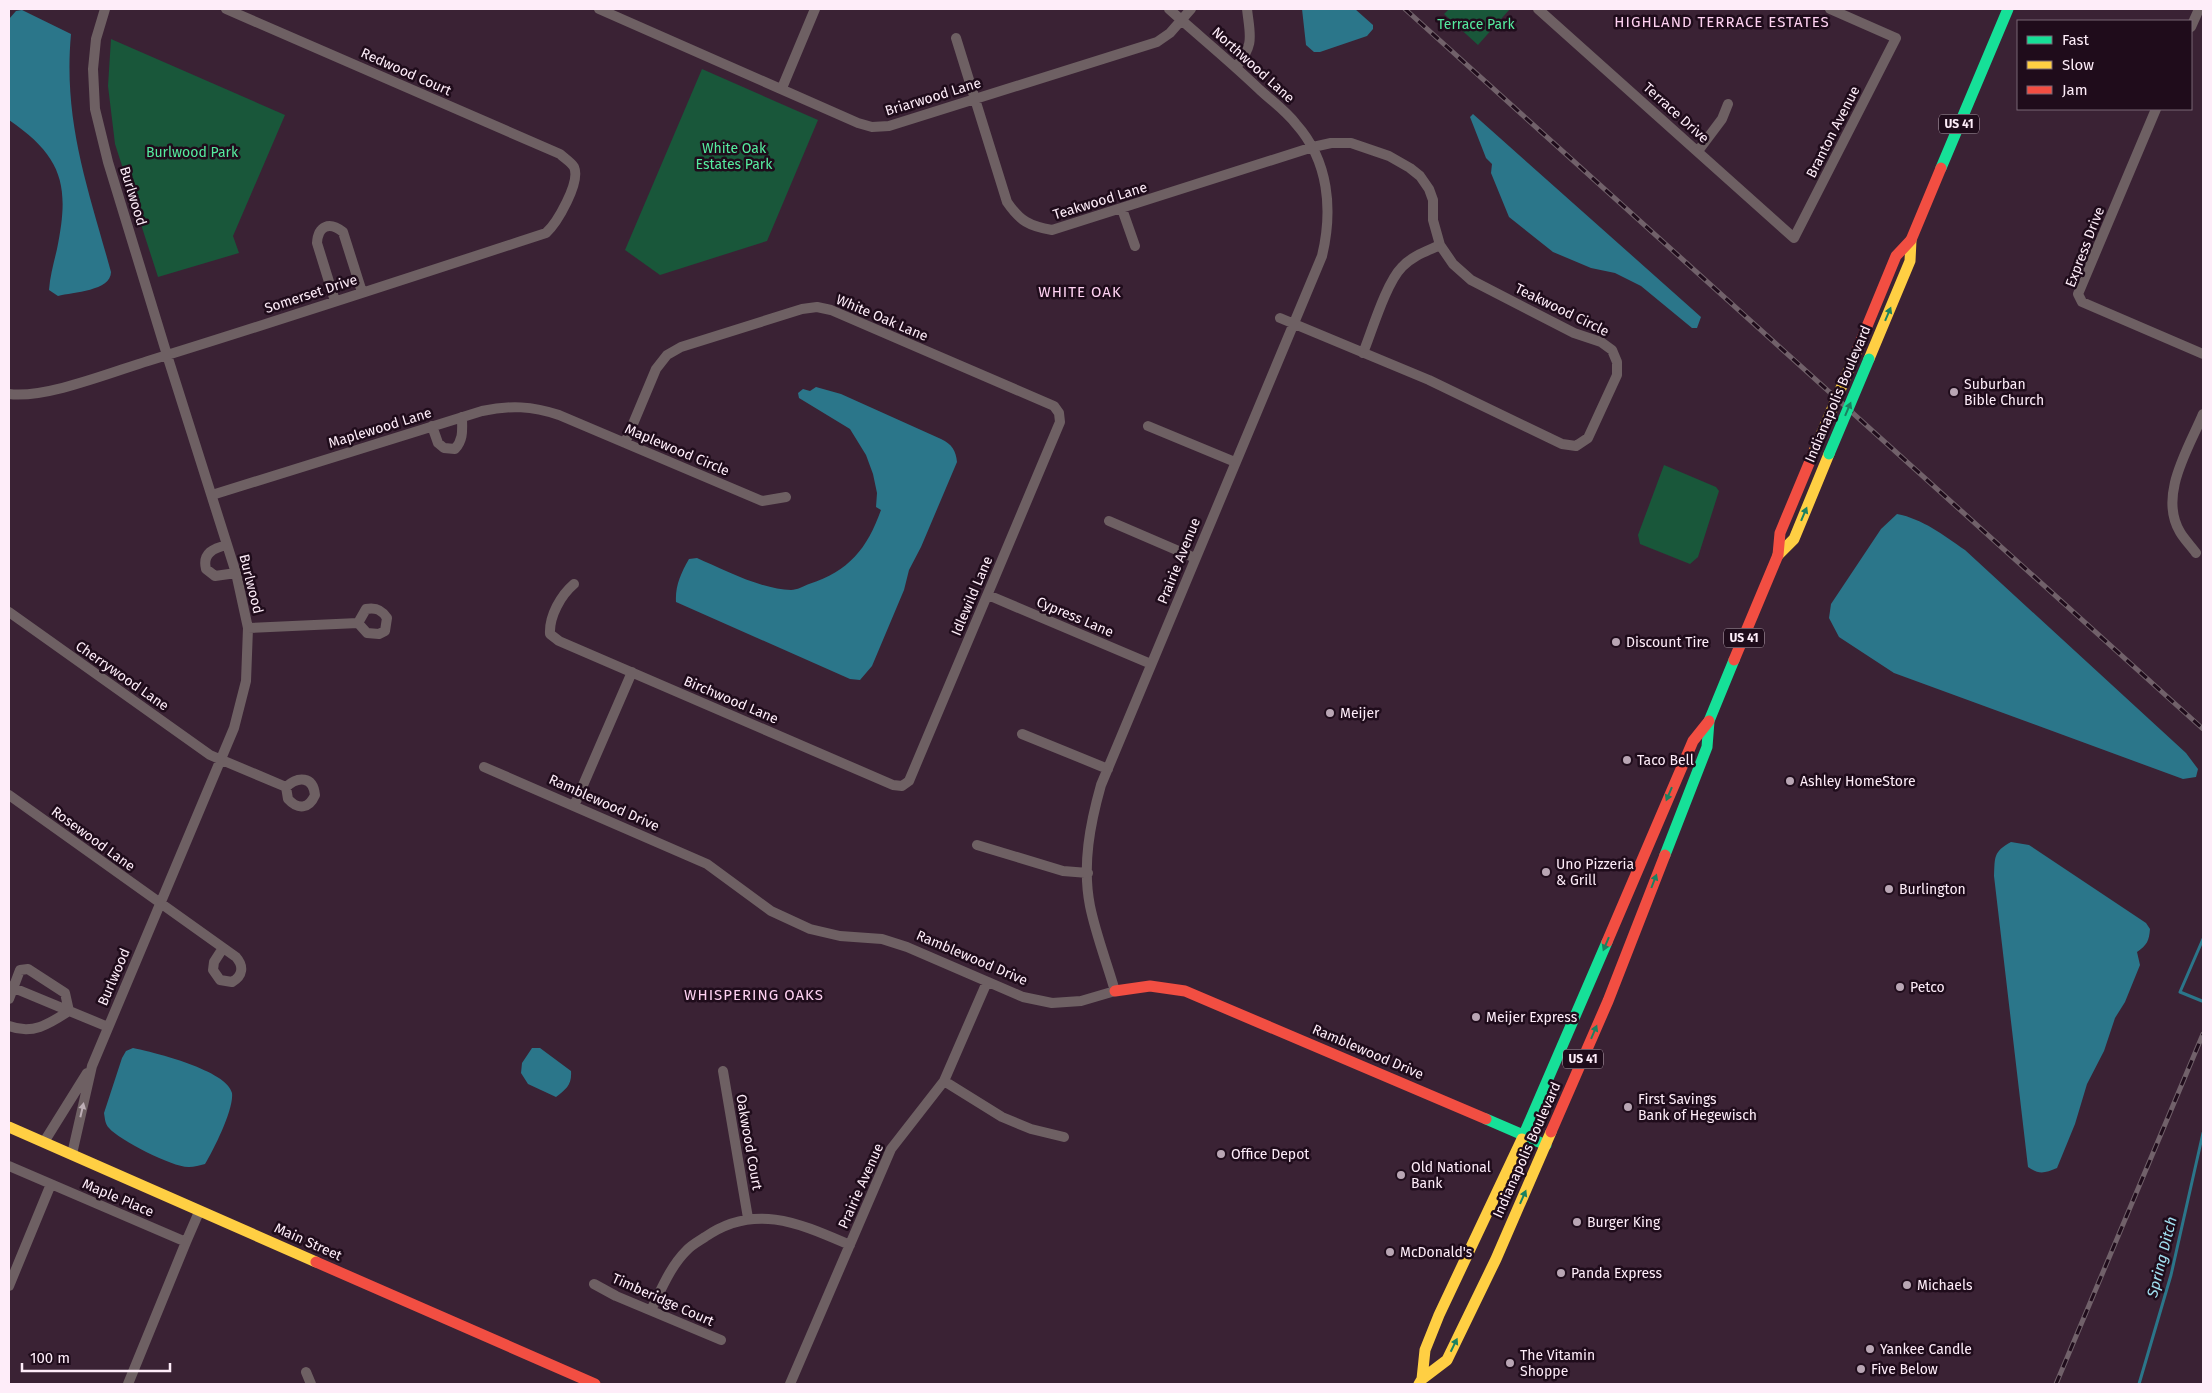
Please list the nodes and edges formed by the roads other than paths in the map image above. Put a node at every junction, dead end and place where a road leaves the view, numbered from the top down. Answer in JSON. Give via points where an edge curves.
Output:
{"nodes":[{"id":1,"x":105,"y":9,"type":"edge"},
{"id":2,"x":226,"y":9,"type":"edge"},
{"id":3,"x":816,"y":9,"type":"edge"},
{"id":4,"x":1169,"y":9,"type":"edge"},
{"id":5,"x":1190,"y":9,"type":"edge"},
{"id":6,"x":1247,"y":9,"type":"edge"},
{"id":7,"x":1538,"y":9,"type":"edge"},
{"id":8,"x":1830,"y":9,"type":"edge"},
{"id":9,"x":2008,"y":9,"type":"edge"},
{"id":10,"x":2199,"y":9,"type":"edge"},
{"id":11,"x":606,"y":10,"type":"edge"},
{"id":12,"x":1181,"y":20,"type":"junction"},
{"id":13,"x":2192,"y":25,"type":"edge"},
{"id":14,"x":956,"y":38,"type":"dead end"},
{"id":15,"x":1236,"y":68,"type":"junction"},
{"id":16,"x":782,"y":88,"type":"junction"},
{"id":17,"x":975,"y":99,"type":"junction"},
{"id":18,"x":1728,"y":104,"type":"dead end"},
{"id":19,"x":2156,"y":110,"type":"edge"},
{"id":20,"x":1313,"y":147,"type":"junction"},
{"id":21,"x":1698,"y":151,"type":"junction"},
{"id":22,"x":573,"y":165,"type":"joint"},
{"id":23,"x":1122,"y":209,"type":"junction"},
{"id":24,"x":1794,"y":238,"type":"joint"},
{"id":25,"x":1911,"y":240,"type":"junction"},
{"id":26,"x":1440,"y":245,"type":"junction"},
{"id":27,"x":1135,"y":246,"type":"dead end"},
{"id":28,"x":362,"y":292,"type":"junction"},
{"id":29,"x":335,"y":301,"type":"junction"},
{"id":30,"x":1280,"y":318,"type":"dead end"},
{"id":31,"x":1293,"y":324,"type":"junction"},
{"id":32,"x":1363,"y":353,"type":"junction"},
{"id":33,"x":2203,"y":354,"type":"edge"},
{"id":34,"x":167,"y":355,"type":"junction"},
{"id":35,"x":9,"y":394,"type":"edge"},
{"id":36,"x":1059,"y":413,"type":"joint"},
{"id":37,"x":2203,"y":414,"type":"edge"},
{"id":38,"x":559,"y":415,"type":"joint"},
{"id":39,"x":462,"y":417,"type":"junction"},
{"id":40,"x":432,"y":426,"type":"junction"},
{"id":41,"x":1148,"y":426,"type":"dead end"},
{"id":42,"x":625,"y":443,"type":"junction"},
{"id":43,"x":1235,"y":462,"type":"junction"},
{"id":44,"x":212,"y":495,"type":"junction"},
{"id":45,"x":786,"y":497,"type":"dead end"},
{"id":46,"x":1109,"y":522,"type":"dead end"},
{"id":47,"x":227,"y":544,"type":"junction"},
{"id":48,"x":2196,"y":553,"type":"dead end"},
{"id":49,"x":1778,"y":555,"type":"junction"},
{"id":50,"x":1195,"y":558,"type":"junction"},
{"id":51,"x":236,"y":572,"type":"junction"},
{"id":52,"x":574,"y":584,"type":"dead end"},
{"id":53,"x":988,"y":595,"type":"junction"},
{"id":54,"x":9,"y":612,"type":"edge"},
{"id":55,"x":358,"y":623,"type":"dead end"},
{"id":56,"x":248,"y":628,"type":"junction"},
{"id":57,"x":1151,"y":664,"type":"junction"},
{"id":58,"x":632,"y":672,"type":"junction"},
{"id":59,"x":1709,"y":721,"type":"junction"},
{"id":60,"x":1022,"y":734,"type":"dead end"},
{"id":61,"x":221,"y":760,"type":"junction"},
{"id":62,"x":484,"y":767,"type":"dead end"},
{"id":63,"x":1108,"y":769,"type":"junction"},
{"id":64,"x":902,"y":786,"type":"joint"},
{"id":65,"x":286,"y":787,"type":"dead end"},
{"id":66,"x":9,"y":795,"type":"edge"},
{"id":67,"x":574,"y":806,"type":"junction"},
{"id":68,"x":977,"y":845,"type":"dead end"},
{"id":69,"x":1088,"y":873,"type":"junction"},
{"id":70,"x":160,"y":904,"type":"junction"},
{"id":71,"x":223,"y":948,"type":"dead end"},
{"id":72,"x":987,"y":982,"type":"junction"},
{"id":73,"x":11,"y":987,"type":"edge"},
{"id":74,"x":1115,"y":991,"type":"junction"},
{"id":75,"x":9,"y":999,"type":"edge"},
{"id":76,"x":69,"y":1011,"type":"junction"},
{"id":77,"x":9,"y":1026,"type":"edge"},
{"id":78,"x":108,"y":1027,"type":"junction"},
{"id":79,"x":92,"y":1066,"type":"junction"},
{"id":80,"x":723,"y":1071,"type":"dead end"},
{"id":81,"x":944,"y":1081,"type":"junction"},
{"id":82,"x":9,"y":1127,"type":"edge"},
{"id":83,"x":1524,"y":1135,"type":"junction"},
{"id":84,"x":1064,"y":1136,"type":"dead end"},
{"id":85,"x":44,"y":1142,"type":"junction"},
{"id":86,"x":1546,"y":1145,"type":"junction"},
{"id":87,"x":72,"y":1154,"type":"junction"},
{"id":88,"x":9,"y":1166,"type":"edge"},
{"id":89,"x":50,"y":1184,"type":"junction"},
{"id":90,"x":199,"y":1212,"type":"junction"},
{"id":91,"x":748,"y":1218,"type":"junction"},
{"id":92,"x":186,"y":1242,"type":"junction"},
{"id":93,"x":850,"y":1245,"type":"junction"},
{"id":94,"x":594,"y":1284,"type":"dead end"},
{"id":95,"x":9,"y":1286,"type":"edge"},
{"id":96,"x":651,"y":1310,"type":"junction"},
{"id":97,"x":721,"y":1340,"type":"dead end"},
{"id":98,"x":306,"y":1372,"type":"dead end"},
{"id":99,"x":1421,"y":1382,"type":"edge"},
{"id":100,"x":128,"y":1384,"type":"edge"},
{"id":101,"x":311,"y":1384,"type":"edge"},
{"id":102,"x":595,"y":1384,"type":"edge"},
{"id":103,"x":790,"y":1384,"type":"edge"}],
"edges":[{"from":1,"to":34,"type":"street","name":"Burlwood","via":[[96,39],[94,109]]},
{"from":2,"to":22,"type":"street","name":"Redwood Court","via":[[560,154]]},
{"from":3,"to":16,"type":"street"},
{"from":4,"to":12,"type":"street","name":"Northwood Lane"},
{"from":5,"to":12,"type":"street","name":"Briarwood Lane"},
{"from":6,"to":15,"type":"street","via":[[1250,43],[1247,54]]},
{"from":7,"to":21,"type":"street","name":"Terrace Drive"},
{"from":8,"to":24,"type":"street","name":"Branton Avenue","via":[[1896,38]]},
{"from":9,"to":25,"type":"main road","name":"Indianapolis Boulevard","number":"US 41"},
{"from":10,"to":13,"type":"street"},
{"from":11,"to":16,"type":"street","name":"Briarwood Lane"},
{"from":12,"to":15,"type":"street","name":"Northwood Lane"},
{"from":12,"to":17,"type":"street","name":"Briarwood Lane","via":[[1157,42]]},
{"from":14,"to":17,"type":"street","name":"Teakwood Lane"},
{"from":15,"to":20,"type":"street","name":"Northwood Lane","via":[[1296,124]]},
{"from":16,"to":17,"type":"street","name":"Briarwood Lane","via":[[872,127],[890,126]]},
{"from":17,"to":23,"type":"street","name":"Teakwood Lane","via":[[1007,202],[1017,216],[1034,227],[1052,230]]},
{"from":18,"to":21,"type":"street","via":[[1722,119]]},
{"from":19,"to":33,"type":"street","name":"Express Drive","via":[[2078,294],[2082,302]]},
{"from":20,"to":23,"type":"street","name":"Teakwood Lane"},
{"from":20,"to":26,"type":"street","name":"Teakwood Circle","via":[[1331,142],[1350,143],[1389,156],[1410,168],[1429,189]]},
{"from":20,"to":31,"type":"street","name":"Prairie Avenue","via":[[1324,175],[1329,205],[1328,232],[1322,256]]},
{"from":21,"to":24,"type":"street","name":"Terrace Drive"},
{"from":22,"to":28,"type":"street","name":"Somerset Drive","via":[[576,172],[574,182],[556,224],[546,233]]},
{"from":23,"to":27,"type":"street"},
{"from":25,"to":49,"type":"main road","name":"Indianapolis Boulevard","number":"US 41","bridge":true,"via":[[1896,256],[1780,533]]},
{"from":49,"to":25,"type":"main road","name":"Indianapolis Boulevard","number":"US 41","one_way":true,"bridge":true,"via":[[1794,539],[1830,454],[1910,262]]},
{"from":26,"to":32,"type":"street","via":[[1402,267]]},
{"from":26,"to":32,"type":"street","name":"Teakwood Circle","via":[[1453,264],[1471,280],[1612,350],[1617,362],[1617,375],[1588,438],[1576,446],[1562,444],[1429,380]]},
{"from":28,"to":29,"type":"street","name":"Somerset Drive"},
{"from":28,"to":29,"type":"street","via":[[343,232],[329,226],[321,229],[317,244]]},
{"from":29,"to":34,"type":"street","name":"Somerset Drive"},
{"from":30,"to":31,"type":"street","name":"Teakwood Circle"},
{"from":31,"to":32,"type":"street","name":"Teakwood Circle"},
{"from":31,"to":43,"type":"street","name":"Prairie Avenue"},
{"from":34,"to":35,"type":"street","name":"Somerset Drive","via":[[51,390]]},
{"from":34,"to":44,"type":"street","name":"Burlwood"},
{"from":36,"to":42,"type":"street","name":"White Oak Lane","via":[[1054,406],[831,310],[802,309],[681,347],[667,355],[656,369]]},
{"from":36,"to":53,"type":"street","name":"Idlewild Lane","via":[[1060,422]]},
{"from":37,"to":48,"type":"street","via":[[2172,494],[2173,514],[2179,531]]},
{"from":38,"to":39,"type":"street","name":"Maplewood Lane","via":[[521,406],[504,406]]},
{"from":38,"to":42,"type":"street","name":"Maplewood Circle"},
{"from":39,"to":40,"type":"street","name":"Maplewood Lane"},
{"from":39,"to":40,"type":"street","via":[[462,436],[455,449],[444,448],[438,443]]},
{"from":40,"to":44,"type":"street","name":"Maplewood Lane"},
{"from":41,"to":43,"type":"street"},
{"from":42,"to":45,"type":"street","name":"Maplewood Circle","via":[[762,501]]},
{"from":43,"to":50,"type":"street","name":"Prairie Avenue"},
{"from":44,"to":47,"type":"street","name":"Burlwood"},
{"from":46,"to":50,"type":"street"},
{"from":47,"to":51,"type":"street","name":"Burlwood"},
{"from":47,"to":51,"type":"street","via":[[208,552],[206,569],[215,576]]},
{"from":49,"to":59,"type":"main road","name":"Indianapolis Boulevard","number":"US 41"},
{"from":50,"to":57,"type":"street","name":"Prairie Avenue"},
{"from":51,"to":56,"type":"street","name":"Burlwood"},
{"from":52,"to":58,"type":"street","name":"Birchwood Lane","via":[[564,592],[550,625],[550,634]]},
{"from":53,"to":57,"type":"street","name":"Cypress Lane"},
{"from":53,"to":64,"type":"street","name":"Idlewild Lane","via":[[909,781]]},
{"from":54,"to":61,"type":"street","name":"Cherrywood Lane"},
{"from":55,"to":56,"type":"street"},
{"from":56,"to":61,"type":"street","name":"Burlwood","via":[[246,681],[234,728]]},
{"from":57,"to":63,"type":"street","name":"Prairie Avenue"},
{"from":58,"to":64,"type":"street","name":"Birchwood Lane","via":[[893,785]]},
{"from":58,"to":67,"type":"street"},
{"from":59,"to":83,"type":"main road","name":"Indianapolis Boulevard","number":"US 41","one_way":true,"via":[[1693,741]]},
{"from":86,"to":59,"type":"main road","name":"Indianapolis Boulevard","number":"US 41","one_way":true,"via":[[1608,1000],[1707,746]]},
{"from":60,"to":63,"type":"street"},
{"from":61,"to":65,"type":"street","name":"Cherrywood Lane"},
{"from":61,"to":70,"type":"street","name":"Burlwood"},
{"from":62,"to":67,"type":"street","name":"Ramblewood Drive"},
{"from":63,"to":69,"type":"street","name":"Prairie Avenue","via":[[1091,821]]},
{"from":66,"to":70,"type":"street","name":"Rosewood Lane"},
{"from":67,"to":72,"type":"street","name":"Ramblewood Drive","via":[[707,864],[770,911],[810,929],[840,936],[882,939]]},
{"from":68,"to":69,"type":"street","via":[[1063,871]]},
{"from":69,"to":74,"type":"street","name":"Prairie Avenue","via":[[1090,905]]},
{"from":70,"to":71,"type":"street","name":"Rosewood Lane"},
{"from":70,"to":78,"type":"street","name":"Burlwood"},
{"from":72,"to":74,"type":"street","name":"Ramblewood Drive","via":[[1023,997],[1052,1003],[1080,1002]]},
{"from":72,"to":81,"type":"street","name":"Prairie Avenue"},
{"from":73,"to":75,"type":"street"},
{"from":73,"to":76,"type":"street"},
{"from":73,"to":76,"type":"street","via":[[20,970],[28,968],[65,993]]},
{"from":74,"to":83,"type":"main road","name":"Ramblewood Drive","via":[[1159,985],[1185,991]]},
{"from":76,"to":77,"type":"street","via":[[44,1027]]},
{"from":76,"to":78,"type":"street"},
{"from":78,"to":79,"type":"street","name":"Burlwood"},
{"from":79,"to":85,"type":"street"},
{"from":87,"to":79,"type":"street","name":"Burlwood","one_way":true},
{"from":80,"to":91,"type":"street","name":"Oakwood Court"},
{"from":81,"to":84,"type":"street","via":[[1002,1117],[1031,1129]]},
{"from":81,"to":93,"type":"street","name":"Prairie Avenue","via":[[891,1148]]},
{"from":82,"to":85,"type":"main road","name":"Main Street"},
{"from":83,"to":86,"type":"main road","name":"Ramblewood Drive"},
{"from":83,"to":99,"type":"main road","name":"Indianapolis Boulevard","number":"US 41","via":[[1439,1315],[1425,1350]]},
{"from":85,"to":87,"type":"main road","name":"Main Street"},
{"from":99,"to":86,"type":"main road","name":"Indianapolis Boulevard","number":"US 41","one_way":true,"via":[[1447,1360]]},
{"from":87,"to":90,"type":"main road","name":"Main Street"},
{"from":88,"to":89,"type":"street","name":"Maple Place"},
{"from":89,"to":92,"type":"street","name":"Maple Place"},
{"from":89,"to":95,"type":"street"},
{"from":90,"to":92,"type":"street"},
{"from":90,"to":102,"type":"main road","name":"Main Street"},
{"from":91,"to":93,"type":"street","via":[[778,1220]]},
{"from":91,"to":96,"type":"street","via":[[714,1230],[686,1250]]},
{"from":92,"to":100,"type":"street"},
{"from":93,"to":103,"type":"street","name":"Prairie Avenue"},
{"from":94,"to":96,"type":"street","name":"Timberidge Court"},
{"from":96,"to":97,"type":"street","name":"Timberidge Court"},
{"from":98,"to":101,"type":"street"}]}
